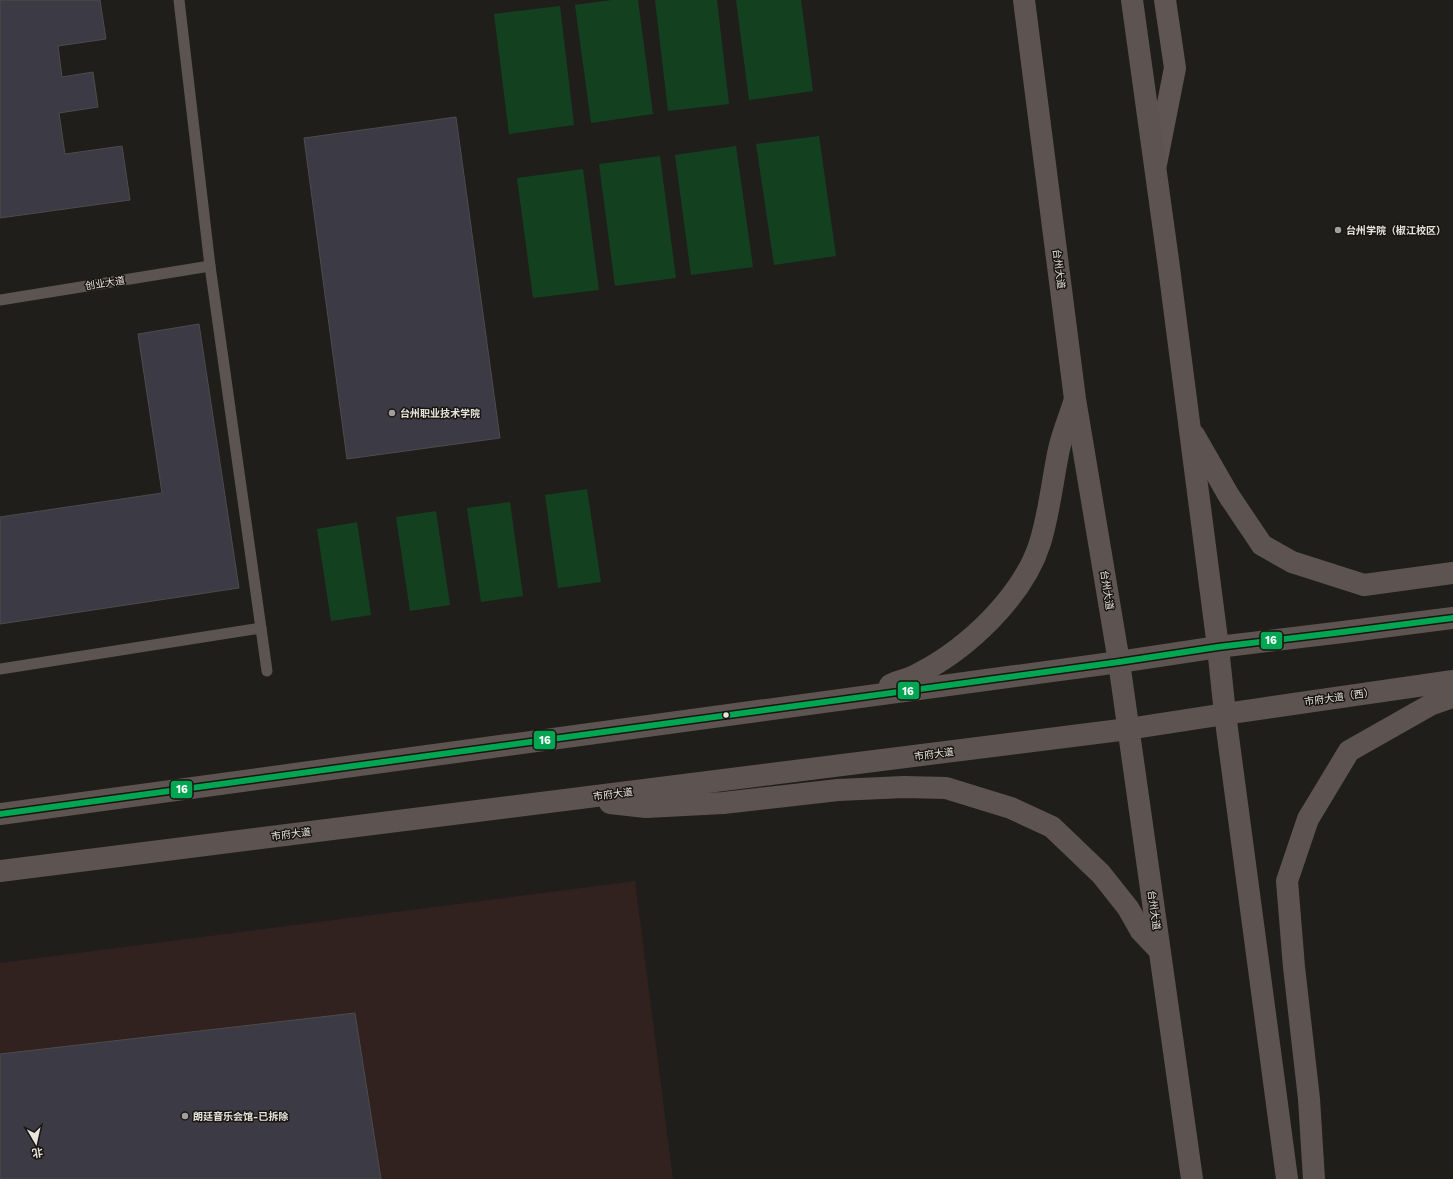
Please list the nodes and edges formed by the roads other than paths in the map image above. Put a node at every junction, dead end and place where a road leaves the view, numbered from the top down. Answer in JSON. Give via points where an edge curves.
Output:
{"nodes":[{"id":1,"x":179,"y":0,"type":"edge"},
{"id":2,"x":1024,"y":0,"type":"edge"},
{"id":3,"x":1132,"y":0,"type":"edge"},
{"id":4,"x":1165,"y":0,"type":"edge"},
{"id":5,"x":1155,"y":169,"type":"junction"},
{"id":6,"x":210,"y":266,"type":"junction"},
{"id":7,"x":0,"y":300,"type":"edge"},
{"id":8,"x":1075,"y":398,"type":"junction"},
{"id":9,"x":1189,"y":426,"type":"junction"},
{"id":10,"x":1453,"y":573,"type":"edge"},
{"id":11,"x":1453,"y":618,"type":"edge"},
{"id":12,"x":261,"y":628,"type":"junction"},
{"id":13,"x":1218,"y":646,"type":"junction"},
{"id":14,"x":1119,"y":662,"type":"junction"},
{"id":15,"x":0,"y":670,"type":"edge"},
{"id":16,"x":267,"y":671,"type":"dead end"},
{"id":17,"x":1453,"y":680,"type":"edge"},
{"id":18,"x":1453,"y":696,"type":"edge"},
{"id":19,"x":854,"y":698,"type":"junction"},
{"id":20,"x":1225,"y":714,"type":"junction"},
{"id":21,"x":1128,"y":729,"type":"junction"},
{"id":22,"x":573,"y":799,"type":"junction"},
{"id":23,"x":0,"y":814,"type":"edge"},
{"id":24,"x":0,"y":871,"type":"edge"},
{"id":25,"x":1159,"y":950,"type":"junction"},
{"id":26,"x":1192,"y":1179,"type":"edge"},
{"id":27,"x":1287,"y":1179,"type":"edge"},
{"id":28,"x":1314,"y":1179,"type":"edge"}],
"edges":[{"from":1,"to":6,"type":"lane"},
{"from":2,"to":8,"type":"main road","name":"台州大道"},
{"from":3,"to":5,"type":"main road"},
{"from":4,"to":5,"type":"main road","via":[[1175,68]]},
{"from":5,"to":9,"type":"main road"},
{"from":6,"to":7,"type":"lane","name":"创业大道"},
{"from":6,"to":12,"type":"lane"},
{"from":8,"to":14,"type":"main road","name":"台州大道"},
{"from":8,"to":19,"type":"main road","via":[[1058,452],[1040,544],[1027,573],[1000,611],[960,648],[918,674]]},
{"from":9,"to":10,"type":"main road","via":[[1228,496],[1262,544],[1292,562],[1364,584]]},
{"from":9,"to":13,"type":"main road"},
{"from":11,"to":13,"type":"main road"},
{"from":12,"to":15,"type":"lane"},
{"from":12,"to":16,"type":"lane"},
{"from":13,"to":14,"type":"main road"},
{"from":13,"to":20,"type":"main road"},
{"from":14,"to":19,"type":"main road"},
{"from":14,"to":21,"type":"main road","name":"台州大道"},
{"from":17,"to":20,"type":"main road","name":"市府大道（西）"},
{"from":18,"to":28,"type":"main road","via":[[1432,704],[1349,751],[1308,819],[1286,881],[1309,1100]]},
{"from":19,"to":23,"type":"main road"},
{"from":20,"to":21,"type":"main road","name":"市府大道"},
{"from":20,"to":27,"type":"main road"},
{"from":21,"to":22,"type":"main road","name":"市府大道"},
{"from":21,"to":25,"type":"main road","name":"台州大道"},
{"from":22,"to":24,"type":"main road","name":"市府大道"},
{"from":22,"to":25,"type":"main road","via":[[646,806],[723,803],[838,790],[946,788],[1010,808],[1052,827],[1101,874],[1128,908],[1140,931]]},
{"from":25,"to":26,"type":"main road","name":"台州大道"}]}
